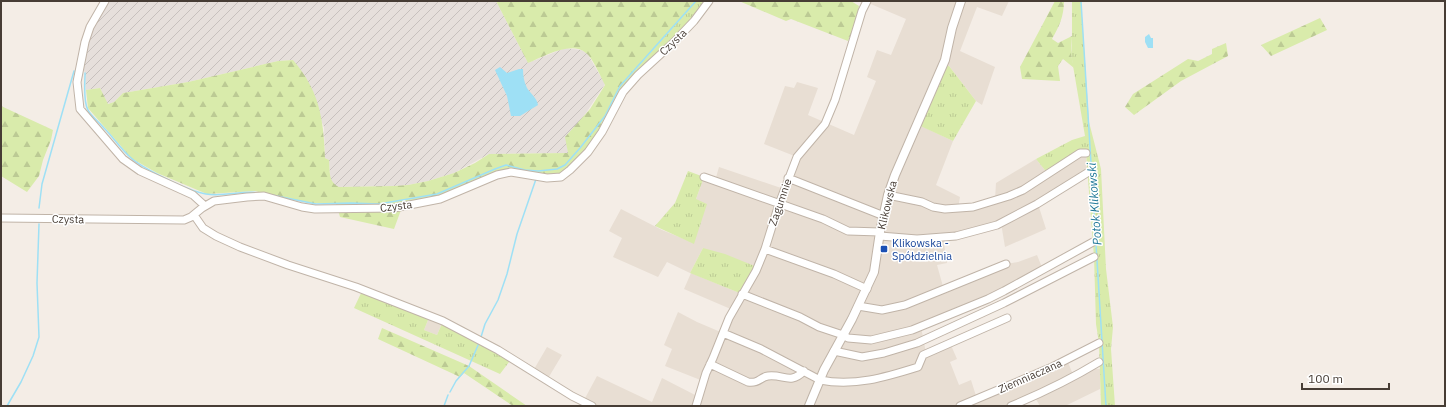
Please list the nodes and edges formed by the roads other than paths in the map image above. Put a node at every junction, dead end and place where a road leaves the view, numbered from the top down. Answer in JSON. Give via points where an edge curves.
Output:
{"nodes":[{"id":1,"x":105,"y":1,"type":"edge"},
{"id":2,"x":709,"y":1,"type":"edge"},
{"id":3,"x":867,"y":1,"type":"edge"},
{"id":4,"x":961,"y":1,"type":"edge"},
{"id":5,"x":1086,"y":153,"type":"dead end"},
{"id":6,"x":1087,"y":173,"type":"dead end"},
{"id":7,"x":704,"y":177,"type":"dead end"},
{"id":8,"x":788,"y":178,"type":"junction"},
{"id":9,"x":888,"y":195,"type":"junction"},
{"id":10,"x":779,"y":204,"type":"junction"},
{"id":11,"x":205,"y":206,"type":"junction"},
{"id":12,"x":194,"y":215,"type":"junction"},
{"id":13,"x":884,"y":216,"type":"junction"},
{"id":14,"x":1,"y":218,"type":"edge"},
{"id":15,"x":880,"y":234,"type":"junction"},
{"id":16,"x":1093,"y":242,"type":"dead end"},
{"id":17,"x":765,"y":249,"type":"junction"},
{"id":18,"x":1094,"y":257,"type":"dead end"},
{"id":19,"x":1006,"y":264,"type":"dead end"},
{"id":20,"x":867,"y":289,"type":"junction"},
{"id":21,"x":742,"y":294,"type":"junction"},
{"id":22,"x":858,"y":306,"type":"junction"},
{"id":23,"x":1007,"y":318,"type":"dead end"},
{"id":24,"x":723,"y":333,"type":"junction"},
{"id":25,"x":843,"y":335,"type":"junction"},
{"id":26,"x":1099,"y":344,"type":"dead end"},
{"id":27,"x":834,"y":351,"type":"junction"},
{"id":28,"x":1099,"y":362,"type":"dead end"},
{"id":29,"x":710,"y":364,"type":"junction"},
{"id":30,"x":804,"y":371,"type":"junction"},
{"id":31,"x":820,"y":380,"type":"junction"},
{"id":32,"x":592,"y":406,"type":"edge"},
{"id":33,"x":696,"y":406,"type":"edge"},
{"id":34,"x":809,"y":406,"type":"edge"},
{"id":35,"x":960,"y":406,"type":"edge"},
{"id":36,"x":1011,"y":406,"type":"edge"}],
"edges":[{"from":1,"to":11,"type":"street","via":[[90,27],[85,42],[77,82],[80,109],[123,159],[140,171],[193,195]]},
{"from":2,"to":11,"type":"street","name":"Czysta","via":[[694,21],[623,92],[602,132],[588,152],[561,177],[547,178],[511,172],[497,175],[440,199],[394,208],[316,209],[264,196],[214,201]]},
{"from":3,"to":8,"type":"street","name":"Zagumnie","via":[[825,124],[797,157]]},
{"from":4,"to":9,"type":"street","name":"Klikowska","via":[[945,60]]},
{"from":5,"to":9,"type":"street","via":[[1080,153],[1023,190],[973,207],[945,209]]},
{"from":6,"to":15,"type":"street","via":[[997,225],[956,236],[917,239]]},
{"from":7,"to":10,"type":"street"},
{"from":8,"to":10,"type":"street","name":"Zagumnie"},
{"from":8,"to":13,"type":"street"},
{"from":9,"to":13,"type":"street","name":"Klikowska"},
{"from":10,"to":15,"type":"street","via":[[823,219],[848,231]]},
{"from":10,"to":17,"type":"street","name":"Zagumnie"},
{"from":11,"to":12,"type":"street","name":"Czysta"},
{"from":12,"to":14,"type":"street","name":"Czysta","via":[[184,220]]},
{"from":12,"to":32,"type":"street","via":[[202,228],[240,247],[356,287],[443,321],[498,350]]},
{"from":13,"to":15,"type":"street","name":"Klikowska"},
{"from":15,"to":20,"type":"street","name":"Klikowska","via":[[874,272]]},
{"from":16,"to":25,"type":"street","via":[[1004,291],[912,330],[870,340],[848,338]]},
{"from":17,"to":20,"type":"street"},
{"from":17,"to":21,"type":"street","name":"Zagumnie"},
{"from":18,"to":27,"type":"street","via":[[1004,303],[917,343],[884,354],[862,357]]},
{"from":19,"to":22,"type":"street","via":[[905,305],[882,310]]},
{"from":20,"to":22,"type":"street","name":"Klikowska"},
{"from":21,"to":24,"type":"street","name":"Zagumnie"},
{"from":21,"to":25,"type":"street"},
{"from":22,"to":25,"type":"street","name":"Klikowska"},
{"from":23,"to":31,"type":"street","via":[[923,355],[918,367],[890,376],[857,382]]},
{"from":24,"to":29,"type":"street","name":"Zagumnie"},
{"from":24,"to":30,"type":"street"},
{"from":25,"to":27,"type":"street","name":"Klikowska"},
{"from":26,"to":35,"type":"street","name":"Ziemniaczana"},
{"from":27,"to":31,"type":"street","name":"Klikowska"},
{"from":28,"to":36,"type":"street","name":"Ziemniaczana","via":[[1045,392]]},
{"from":29,"to":30,"type":"street","via":[[755,383],[767,376],[792,379]]},
{"from":29,"to":33,"type":"street","name":"Zagumnie"},
{"from":30,"to":31,"type":"street"},
{"from":31,"to":34,"type":"street","name":"Klikowska"}]}
